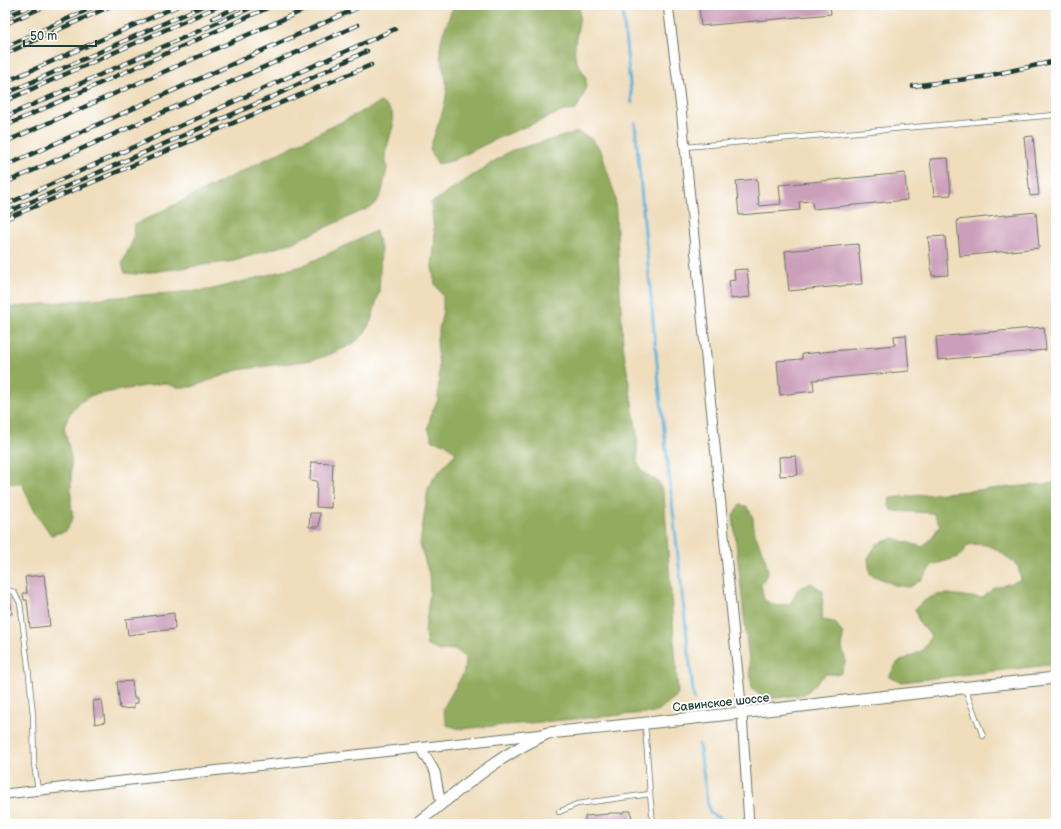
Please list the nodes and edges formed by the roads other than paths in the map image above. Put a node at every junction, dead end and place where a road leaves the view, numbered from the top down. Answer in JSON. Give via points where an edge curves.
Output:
{"nodes":[{"id":1,"x":668,"y":5,"type":"edge"},
{"id":2,"x":1056,"y":115,"type":"edge"},
{"id":3,"x":684,"y":147,"type":"junction"},
{"id":4,"x":5,"y":589,"type":"edge"},
{"id":5,"x":1056,"y":678,"type":"edge"},
{"id":6,"x":964,"y":687,"type":"junction"},
{"id":7,"x":742,"y":714,"type":"junction"},
{"id":8,"x":644,"y":724,"type":"junction"},
{"id":9,"x":548,"y":733,"type":"junction"},
{"id":10,"x":983,"y":736,"type":"dead end"},
{"id":11,"x":421,"y":748,"type":"junction"},
{"id":12,"x":38,"y":790,"type":"junction"},
{"id":13,"x":5,"y":794,"type":"edge"},
{"id":14,"x":650,"y":794,"type":"junction"},
{"id":15,"x":441,"y":804,"type":"junction"},
{"id":16,"x":559,"y":812,"type":"dead end"},
{"id":17,"x":416,"y":824,"type":"edge"},
{"id":18,"x":653,"y":824,"type":"edge"},
{"id":19,"x":749,"y":824,"type":"edge"}],
"edges":[{"from":1,"to":3,"type":"street"},
{"from":2,"to":3,"type":"lane"},
{"from":3,"to":7,"type":"street"},
{"from":4,"to":12,"type":"lane","via":[[14,592],[20,603],[29,673]]},
{"from":5,"to":6,"type":"street","name":"Савинское шоссе"},
{"from":6,"to":7,"type":"street","name":"Савинское шоссе"},
{"from":6,"to":10,"type":"lane"},
{"from":7,"to":8,"type":"street","name":"Савинское шоссе"},
{"from":7,"to":19,"type":"street"},
{"from":8,"to":9,"type":"street","name":"Савинское шоссе"},
{"from":8,"to":14,"type":"lane"},
{"from":9,"to":11,"type":"street"},
{"from":9,"to":15,"type":"street","name":"Савинское шоссе","via":[[527,742],[499,760]]},
{"from":11,"to":12,"type":"street"},
{"from":11,"to":15,"type":"street","via":[[435,772]]},
{"from":12,"to":13,"type":"street"},
{"from":14,"to":16,"type":"lane","via":[[576,804]]},
{"from":14,"to":18,"type":"lane"},
{"from":15,"to":17,"type":"street","name":"Савинское шоссе"}]}
